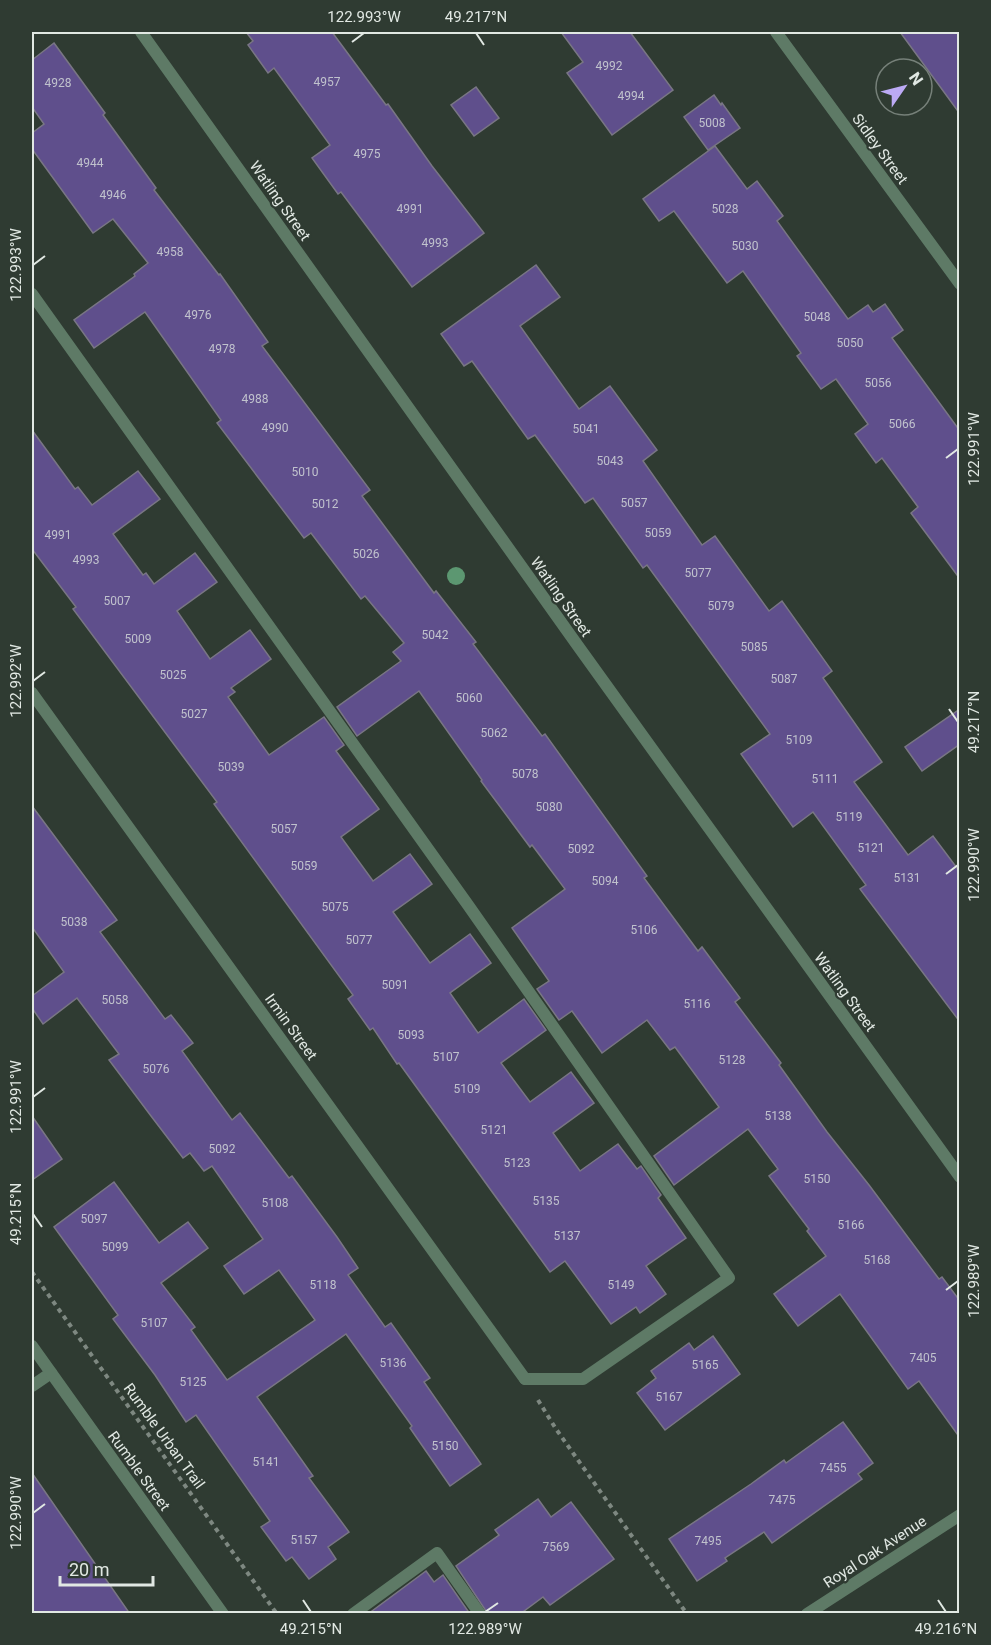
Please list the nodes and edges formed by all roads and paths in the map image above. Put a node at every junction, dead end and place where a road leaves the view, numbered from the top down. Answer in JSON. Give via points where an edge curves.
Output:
{"nodes":[{"id":1,"x":141,"y":32,"type":"edge"},
{"id":2,"x":776,"y":32,"type":"edge"},
{"id":3,"x":960,"y":284,"type":"edge"},
{"id":4,"x":32,"y":294,"type":"edge"},
{"id":5,"x":32,"y":693,"type":"edge"},
{"id":6,"x":960,"y":1177,"type":"edge"},
{"id":7,"x":32,"y":1272,"type":"edge"},
{"id":8,"x":32,"y":1346,"type":"edge"},
{"id":9,"x":51,"y":1373,"type":"junction"},
{"id":10,"x":525,"y":1379,"type":"junction"},
{"id":11,"x":32,"y":1386,"type":"edge"},
{"id":12,"x":960,"y":1515,"type":"edge"},
{"id":13,"x":223,"y":1614,"type":"edge"},
{"id":14,"x":277,"y":1614,"type":"edge"},
{"id":15,"x":353,"y":1614,"type":"edge"},
{"id":16,"x":480,"y":1614,"type":"edge"},
{"id":17,"x":687,"y":1614,"type":"edge"},
{"id":18,"x":807,"y":1614,"type":"edge"}],
"edges":[{"from":1,"to":6,"type":"street","name":"Watling Street"},
{"from":2,"to":3,"type":"street","name":"Sidley Street"},
{"from":4,"to":10,"type":"street","via":[[729,1278],[584,1379]]},
{"from":5,"to":10,"type":"street","name":"Irmin Street"},
{"from":7,"to":14,"type":"path","name":"Rumble Urban Trail"},
{"from":8,"to":9,"type":"street","name":"Rumble Street"},
{"from":9,"to":11,"type":"street"},
{"from":9,"to":13,"type":"street","name":"Rumble Street"},
{"from":10,"to":17,"type":"path"},
{"from":12,"to":18,"type":"street","name":"Royal Oak Avenue"},
{"from":15,"to":16,"type":"street","via":[[437,1553]]}]}
